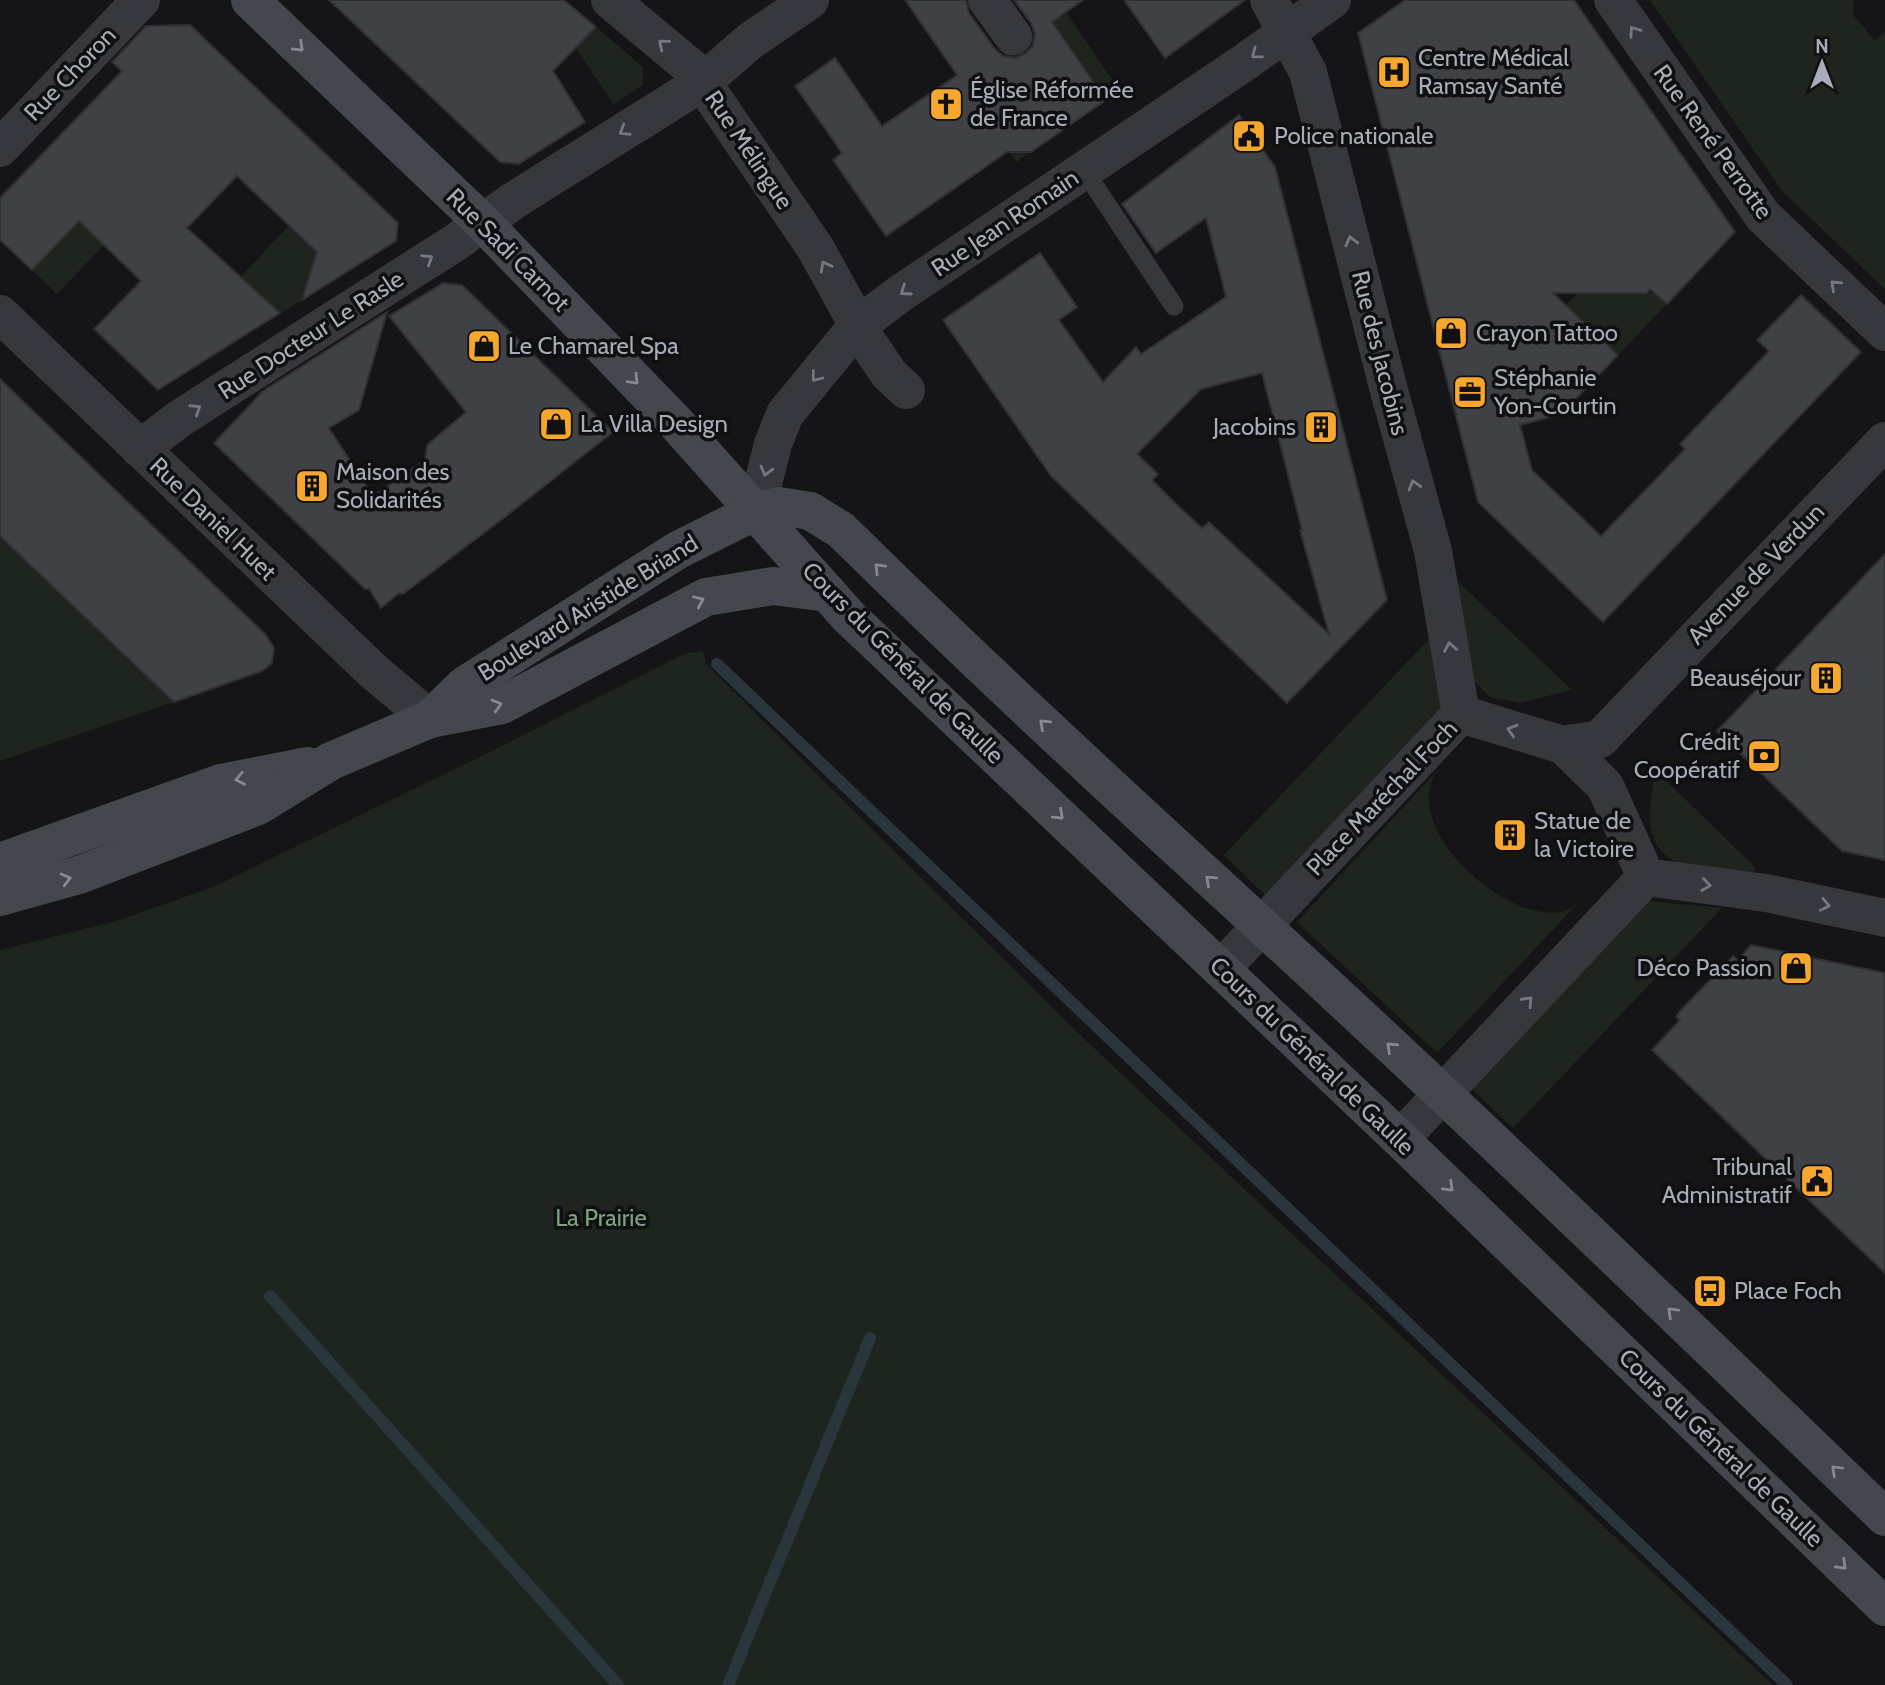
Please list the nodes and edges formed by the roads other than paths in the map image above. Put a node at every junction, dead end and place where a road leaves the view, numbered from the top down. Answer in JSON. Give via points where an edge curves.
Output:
{"nodes":[{"id":1,"x":141,"y":0,"type":"edge"},
{"id":2,"x":250,"y":0,"type":"edge"},
{"id":3,"x":610,"y":0,"type":"edge"},
{"id":4,"x":810,"y":0,"type":"edge"},
{"id":5,"x":987,"y":0,"type":"edge"},
{"id":6,"x":1332,"y":0,"type":"edge"},
{"id":7,"x":1613,"y":0,"type":"edge"},
{"id":8,"x":1278,"y":15,"type":"edge"},
{"id":9,"x":1013,"y":36,"type":"dead end"},
{"id":10,"x":703,"y":82,"type":"junction"},
{"id":11,"x":0,"y":148,"type":"edge"},
{"id":12,"x":1084,"y":170,"type":"junction"},
{"id":13,"x":483,"y":223,"type":"junction"},
{"id":14,"x":1174,"y":306,"type":"dead end"},
{"id":15,"x":0,"y":314,"type":"edge"},
{"id":16,"x":857,"y":326,"type":"junction"},
{"id":17,"x":1885,"y":332,"type":"edge"},
{"id":18,"x":906,"y":390,"type":"dead end"},
{"id":19,"x":1885,"y":441,"type":"edge"},
{"id":20,"x":141,"y":449,"type":"junction"},
{"id":21,"x":756,"y":511,"type":"junction"},
{"id":22,"x":828,"y":593,"type":"junction"},
{"id":23,"x":1461,"y":715,"type":"junction"},
{"id":24,"x":430,"y":719,"type":"junction"},
{"id":25,"x":1600,"y":738,"type":"junction"},
{"id":26,"x":1563,"y":745,"type":"junction"},
{"id":27,"x":331,"y":761,"type":"junction"},
{"id":28,"x":1605,"y":786,"type":"junction"},
{"id":29,"x":0,"y":862,"type":"edge"},
{"id":30,"x":1646,"y":877,"type":"junction"},
{"id":31,"x":0,"y":897,"type":"edge"},
{"id":32,"x":1885,"y":918,"type":"edge"},
{"id":33,"x":1261,"y":925,"type":"junction"},
{"id":34,"x":1221,"y":969,"type":"junction"},
{"id":35,"x":1441,"y":1094,"type":"junction"},
{"id":36,"x":1400,"y":1139,"type":"junction"},
{"id":37,"x":1885,"y":1517,"type":"edge"},
{"id":38,"x":1885,"y":1607,"type":"edge"}],
"edges":[{"from":1,"to":11,"type":"street","name":"Rue Choron"},
{"from":2,"to":13,"type":"main road","name":"Rue Sadi Carnot","one_way":true},
{"from":10,"to":3,"type":"street","name":"Rue Mélingue","one_way":true},
{"from":4,"to":10,"type":"street","name":"Rue Docteur Le Rasle","via":[[750,41]]},
{"from":5,"to":9,"type":"street"},
{"from":6,"to":8,"type":"street","name":"Rue Jean Romain"},
{"from":17,"to":7,"type":"street","name":"Rue René Perrotte","one_way":true,"via":[[1763,216]]},
{"from":8,"to":12,"type":"street","name":"Rue Jean Romain","one_way":true,"via":[[1245,62]]},
{"from":23,"to":8,"type":"street","name":"Rue des Jacobins","one_way":true,"via":[[1433,551],[1308,72]]},
{"from":10,"to":13,"type":"street","name":"Rue Docteur Le Rasle","one_way":true},
{"from":16,"to":10,"type":"street","name":"Rue Mélingue","one_way":true,"via":[[812,244]]},
{"from":12,"to":14,"type":"lane"},
{"from":12,"to":16,"type":"street","name":"Rue Jean Romain","one_way":true},
{"from":20,"to":13,"type":"street","name":"Rue Docteur Le Rasle","one_way":true,"via":[[179,419]]},
{"from":13,"to":21,"type":"main road","name":"Rue Sadi Carnot","one_way":true},
{"from":15,"to":20,"type":"street","name":"Rue Daniel Huet"},
{"from":16,"to":18,"type":"street","name":"Rue Mélingue","via":[[889,374]]},
{"from":16,"to":21,"type":"street","name":"Rue Jean Romain","one_way":true,"via":[[785,414]]},
{"from":19,"to":25,"type":"street","name":"Avenue de Verdun"},
{"from":20,"to":24,"type":"street","name":"Rue Daniel Huet","via":[[373,671]]},
{"from":21,"to":22,"type":"main road","name":"Cours du Général de Gaulle"},
{"from":21,"to":24,"type":"main road","name":"Boulevard Aristide Briand","via":[[678,550],[465,685]]},
{"from":33,"to":21,"type":"main road","name":"Cours du Général de Gaulle","one_way":true,"via":[[1184,858],[841,530],[810,511],[779,506]]},
{"from":24,"to":22,"type":"main road","name":"Boulevard Aristide Briand","one_way":true,"via":[[502,705],[706,597],[773,586]]},
{"from":22,"to":34,"type":"main road","name":"Cours du Général de Gaulle","one_way":true},
{"from":26,"to":23,"type":"street","name":"Place Maréchal Foch","one_way":true},
{"from":23,"to":33,"type":"street","name":"Place Maréchal Foch"},
{"from":24,"to":27,"type":"main road","name":"Boulevard Aristide Briand"},
{"from":25,"to":26,"type":"street"},
{"from":25,"to":28,"type":"street"},
{"from":26,"to":28,"type":"street","name":"Place Maréchal Foch"},
{"from":27,"to":29,"type":"main road","name":"Boulevard Aristide Briand","one_way":true,"via":[[221,783]]},
{"from":31,"to":27,"type":"main road","name":"Boulevard Aristide Briand","one_way":true,"via":[[79,875],[258,807]]},
{"from":28,"to":30,"type":"street","name":"Place Maréchal Foch"},
{"from":30,"to":32,"type":"street","one_way":true,"via":[[1766,893]]},
{"from":35,"to":30,"type":"street","one_way":true},
{"from":33,"to":34,"type":"street","name":"Place Maréchal Foch"},
{"from":35,"to":33,"type":"main road","name":"Cours du Général de Gaulle","one_way":true},
{"from":34,"to":36,"type":"main road","name":"Cours du Général de Gaulle"},
{"from":35,"to":36,"type":"street"},
{"from":37,"to":35,"type":"main road","name":"Cours du Général de Gaulle","one_way":true},
{"from":36,"to":38,"type":"main road","name":"Cours du Général de Gaulle","one_way":true}]}
